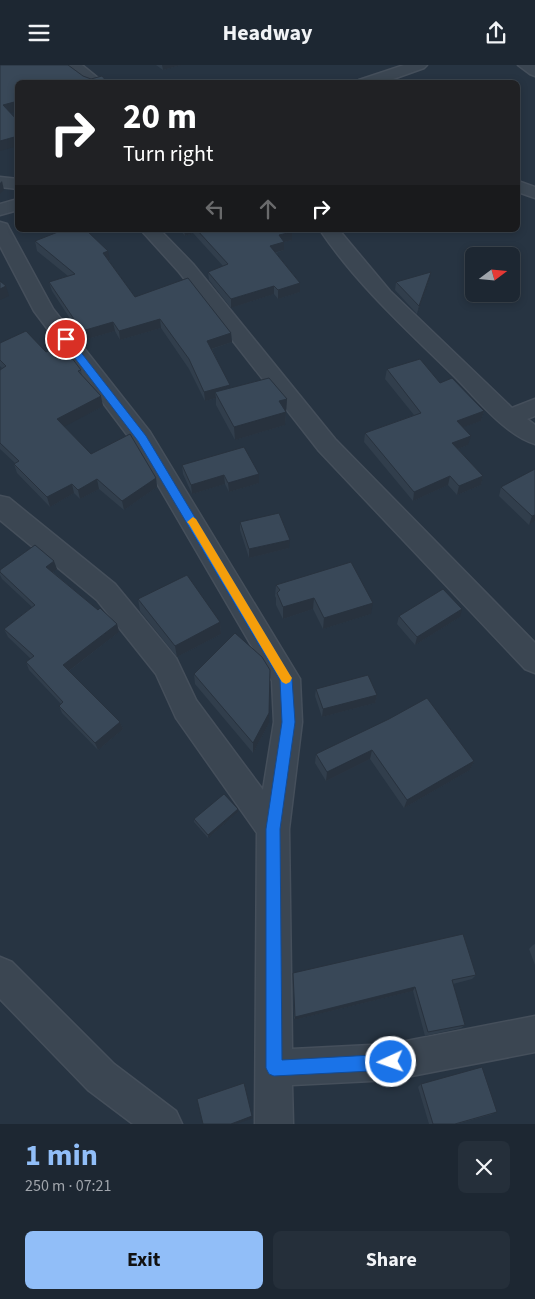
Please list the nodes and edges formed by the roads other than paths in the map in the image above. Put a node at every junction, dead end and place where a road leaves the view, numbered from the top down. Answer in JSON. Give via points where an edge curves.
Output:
{"nodes":[{"id":1,"x":72,"y":65,"type":"edge"},
{"id":2,"x":419,"y":65,"type":"edge"},
{"id":3,"x":526,"y":65,"type":"edge"},
{"id":4,"x":535,"y":71,"type":"edge"},
{"id":5,"x":93,"y":80,"type":"edge"},
{"id":6,"x":374,"y":80,"type":"edge"},
{"id":7,"x":0,"y":182,"type":"edge"},
{"id":8,"x":15,"y":184,"type":"edge"},
{"id":9,"x":520,"y":187,"type":"edge"},
{"id":10,"x":535,"y":193,"type":"edge"},
{"id":11,"x":15,"y":205,"type":"edge"},
{"id":12,"x":0,"y":209,"type":"edge"},
{"id":13,"x":0,"y":228,"type":"edge"},
{"id":14,"x":152,"y":232,"type":"edge"},
{"id":15,"x":331,"y":232,"type":"edge"},
{"id":16,"x":535,"y":407,"type":"edge"},
{"id":17,"x":509,"y":418,"type":"junction"},
{"id":18,"x":535,"y":436,"type":"edge"},
{"id":19,"x":0,"y":505,"type":"edge"},
{"id":20,"x":535,"y":661,"type":"edge"},
{"id":21,"x":273,"y":829,"type":"junction"},
{"id":22,"x":0,"y":974,"type":"edge"},
{"id":23,"x":535,"y":1034,"type":"edge"},
{"id":24,"x":274,"y":1068,"type":"junction"},
{"id":25,"x":162,"y":1124,"type":"edge"},
{"id":26,"x":274,"y":1124,"type":"edge"}],
"edges":[{"from":1,"to":5,"type":"street"},
{"from":2,"to":6,"type":"street"},
{"from":3,"to":4,"type":"street"},
{"from":7,"to":8,"type":"street"},
{"from":9,"to":10,"type":"street"},
{"from":11,"to":12,"type":"street"},
{"from":13,"to":21,"type":"street","via":[[44,311],[142,438],[286,679],[288,722]]},
{"from":14,"to":20,"type":"street","via":[[192,275],[327,445]]},
{"from":15,"to":17,"type":"street","via":[[383,295]]},
{"from":16,"to":17,"type":"street"},
{"from":17,"to":18,"type":"street"},
{"from":19,"to":21,"type":"street","via":[[106,592],[166,666],[186,709]]},
{"from":21,"to":24,"type":"street"},
{"from":22,"to":25,"type":"street","via":[[101,1077]]},
{"from":23,"to":24,"type":"street","via":[[391,1062]]},
{"from":24,"to":26,"type":"street"}]}
